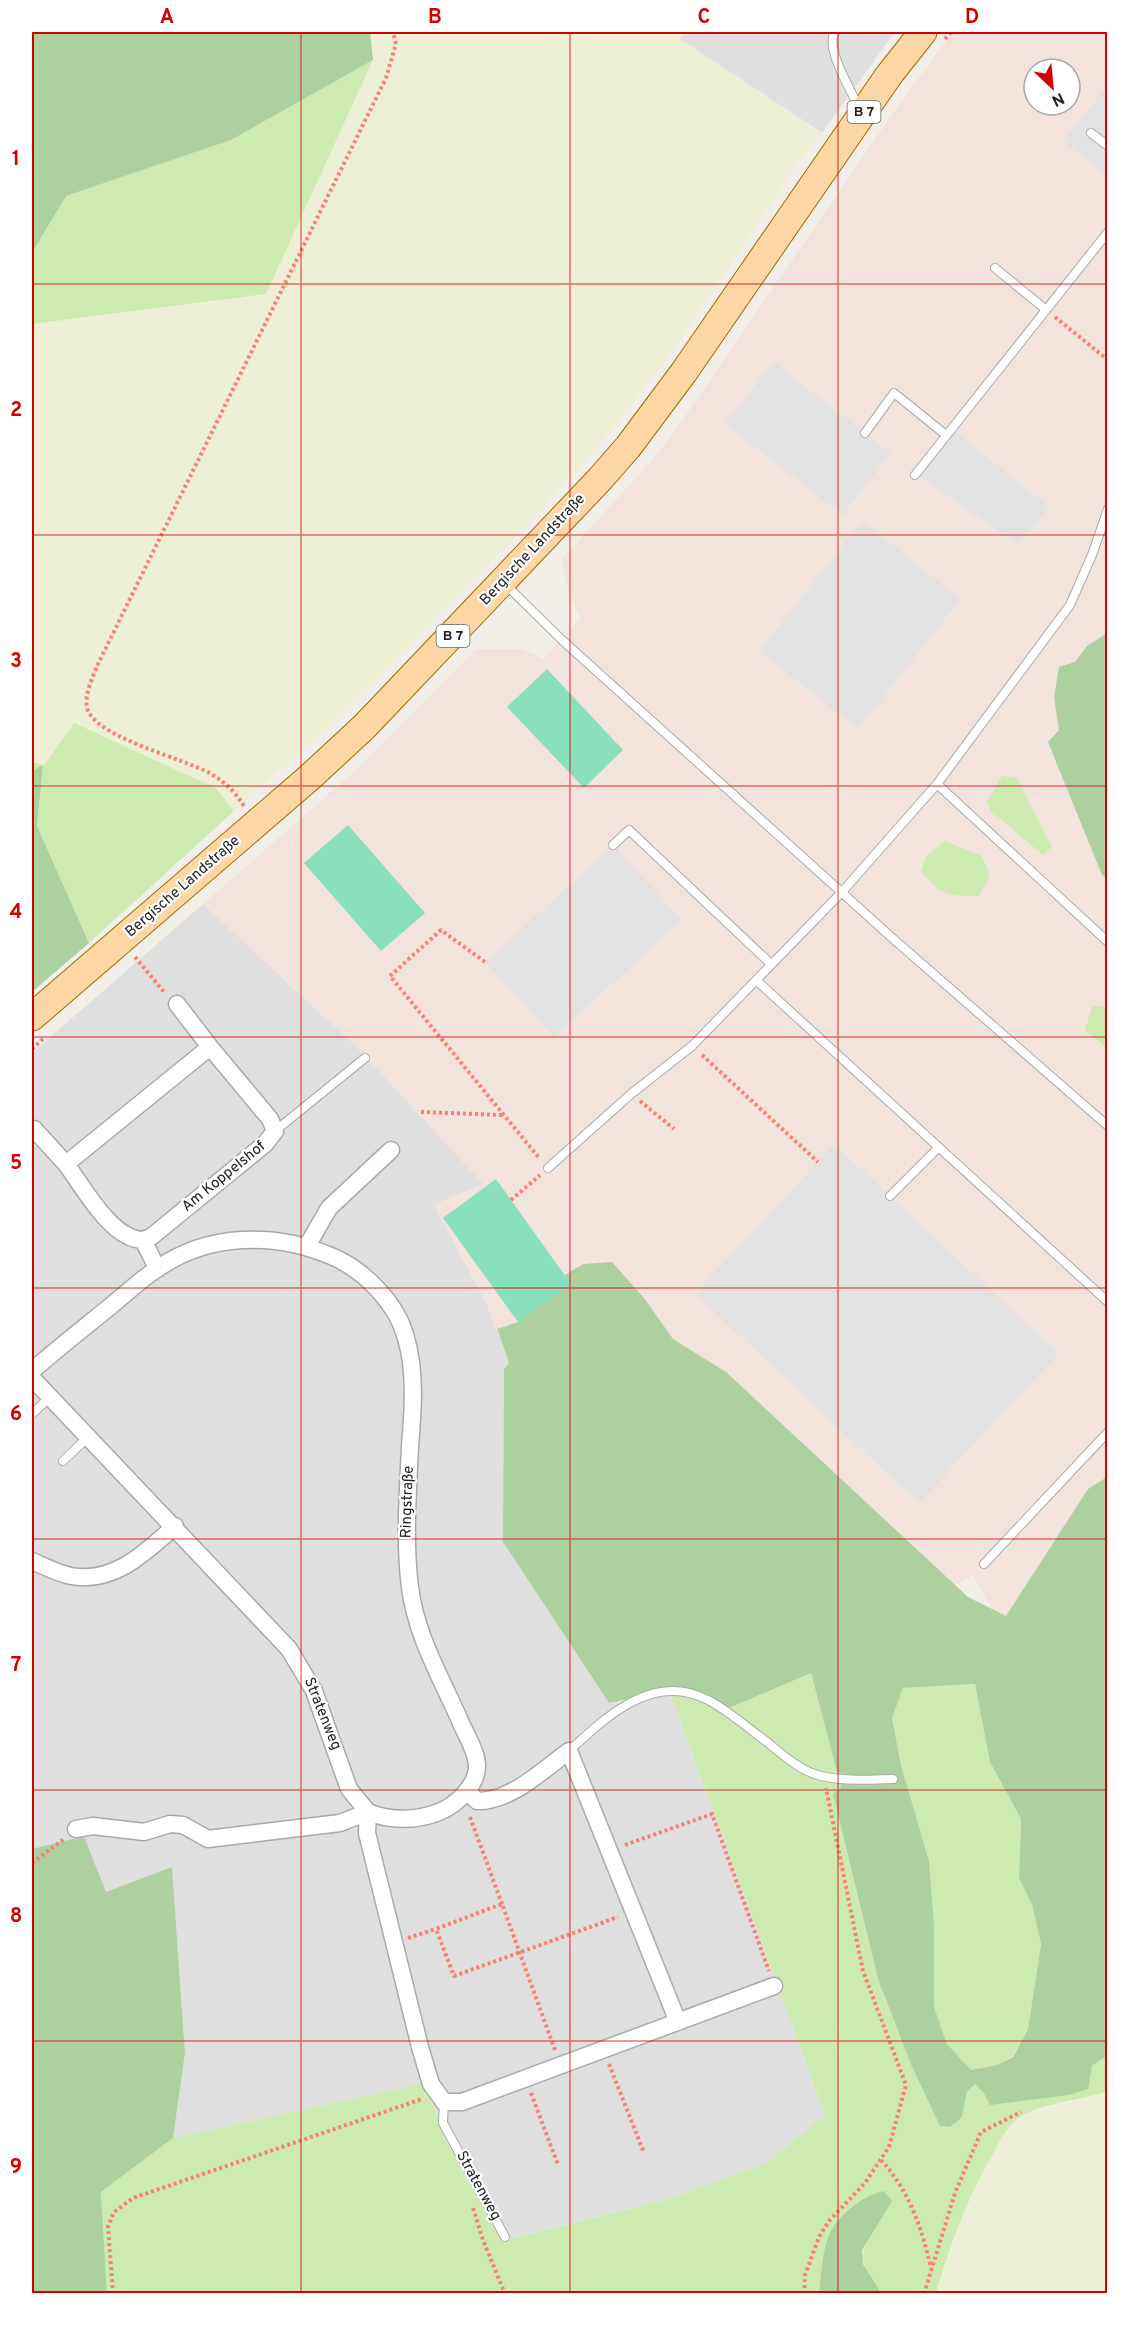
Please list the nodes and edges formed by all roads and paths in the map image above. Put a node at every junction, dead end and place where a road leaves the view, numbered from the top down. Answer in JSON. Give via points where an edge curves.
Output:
{"nodes":[{"id":1,"x":393,"y":32,"type":"edge"},
{"id":2,"x":835,"y":32,"type":"edge"},
{"id":3,"x":923,"y":32,"type":"edge"},
{"id":4,"x":862,"y":115,"type":"junction"},
{"id":5,"x":1091,"y":133,"type":"dead end"},
{"id":6,"x":1107,"y":146,"type":"edge"},
{"id":7,"x":1107,"y":232,"type":"edge"},
{"id":8,"x":995,"y":268,"type":"dead end"},
{"id":9,"x":1045,"y":309,"type":"junction"},
{"id":10,"x":1107,"y":360,"type":"edge"},
{"id":11,"x":865,"y":433,"type":"dead end"},
{"id":12,"x":946,"y":435,"type":"junction"},
{"id":13,"x":915,"y":475,"type":"dead end"},
{"id":14,"x":1107,"y":509,"type":"edge"},
{"id":15,"x":503,"y":582,"type":"junction"},
{"id":16,"x":938,"y":784,"type":"junction"},
{"id":17,"x":258,"y":822,"type":"junction"},
{"id":18,"x":613,"y":845,"type":"dead end"},
{"id":19,"x":842,"y":892,"type":"junction"},
{"id":20,"x":1107,"y":942,"type":"edge"},
{"id":21,"x":136,"y":958,"type":"dead end"},
{"id":22,"x":485,"y":962,"type":"dead end"},
{"id":23,"x":771,"y":964,"type":"junction"},
{"id":24,"x":756,"y":980,"type":"junction"},
{"id":25,"x":177,"y":1004,"type":"joint"},
{"id":26,"x":32,"y":1017,"type":"edge"},
{"id":27,"x":692,"y":1046,"type":"junction"},
{"id":28,"x":210,"y":1047,"type":"junction"},
{"id":29,"x":365,"y":1058,"type":"dead end"},
{"id":30,"x":631,"y":1094,"type":"junction"},
{"id":31,"x":421,"y":1112,"type":"dead end"},
{"id":32,"x":502,"y":1115,"type":"junction"},
{"id":33,"x":1107,"y":1126,"type":"edge"},
{"id":34,"x":34,"y":1129,"type":"dead end"},
{"id":35,"x":674,"y":1129,"type":"dead end"},
{"id":36,"x":275,"y":1131,"type":"junction"},
{"id":37,"x":530,"y":1146,"type":"dead end"},
{"id":38,"x":938,"y":1148,"type":"junction"},
{"id":39,"x":391,"y":1149,"type":"dead end"},
{"id":40,"x":818,"y":1162,"type":"dead end"},
{"id":41,"x":66,"y":1164,"type":"junction"},
{"id":42,"x":548,"y":1168,"type":"joint"},
{"id":43,"x":890,"y":1196,"type":"dead end"},
{"id":44,"x":511,"y":1200,"type":"dead end"},
{"id":45,"x":143,"y":1240,"type":"junction"},
{"id":46,"x":308,"y":1246,"type":"junction"},
{"id":47,"x":157,"y":1268,"type":"junction"},
{"id":48,"x":1107,"y":1302,"type":"edge"},
{"id":49,"x":32,"y":1371,"type":"edge"},
{"id":50,"x":32,"y":1378,"type":"edge"},
{"id":51,"x":50,"y":1397,"type":"junction"},
{"id":52,"x":32,"y":1414,"type":"edge"},
{"id":53,"x":1107,"y":1432,"type":"edge"},
{"id":54,"x":89,"y":1436,"type":"junction"},
{"id":55,"x":63,"y":1461,"type":"dead end"},
{"id":56,"x":175,"y":1526,"type":"junction"},
{"id":57,"x":32,"y":1561,"type":"edge"},
{"id":58,"x":984,"y":1564,"type":"dead end"},
{"id":59,"x":569,"y":1751,"type":"junction"},
{"id":60,"x":823,"y":1776,"type":"junction"},
{"id":61,"x":893,"y":1779,"type":"dead end"},
{"id":62,"x":462,"y":1796,"type":"junction"},
{"id":63,"x":368,"y":1812,"type":"junction"},
{"id":64,"x":76,"y":1829,"type":"joint"},
{"id":65,"x":608,"y":1852,"type":"junction"},
{"id":66,"x":32,"y":1863,"type":"edge"},
{"id":67,"x":502,"y":1904,"type":"junction"},
{"id":68,"x":633,"y":1912,"type":"junction"},
{"id":69,"x":436,"y":1929,"type":"junction"},
{"id":70,"x":394,"y":1942,"type":"junction"},
{"id":71,"x":520,"y":1952,"type":"junction"},
{"id":72,"x":774,"y":1986,"type":"joint"},
{"id":73,"x":678,"y":2022,"type":"junction"},
{"id":74,"x":604,"y":2049,"type":"junction"},
{"id":75,"x":560,"y":2065,"type":"junction"},
{"id":76,"x":525,"y":2078,"type":"junction"},
{"id":77,"x":440,"y":2098,"type":"junction"},
{"id":78,"x":1022,"y":2112,"type":"dead end"},
{"id":79,"x":644,"y":2153,"type":"dead end"},
{"id":80,"x":881,"y":2160,"type":"junction"},
{"id":81,"x":558,"y":2164,"type":"dead end"},
{"id":82,"x":474,"y":2180,"type":"junction"},
{"id":83,"x":505,"y":2237,"type":"dead end"},
{"id":84,"x":931,"y":2269,"type":"junction"},
{"id":85,"x":113,"y":2294,"type":"edge"},
{"id":86,"x":506,"y":2294,"type":"edge"},
{"id":87,"x":804,"y":2294,"type":"edge"},
{"id":88,"x":924,"y":2294,"type":"edge"}],
"edges":[{"from":1,"to":17,"type":"path","via":[[396,44],[386,78],[98,664],[88,692],[87,709],[98,723],[159,754],[210,773],[233,790]]},
{"from":2,"to":4,"type":"lane","via":[[832,48]]},
{"from":3,"to":4,"type":"main road","name":"Bergische Landstraße","number":"B 7"},
{"from":4,"to":15,"type":"main road","name":"Bergische Landstraße","number":"B 7","via":[[650,419],[600,479]]},
{"from":5,"to":6,"type":"lane"},
{"from":7,"to":9,"type":"lane"},
{"from":8,"to":9,"type":"lane"},
{"from":9,"to":10,"type":"path"},
{"from":9,"to":12,"type":"lane"},
{"from":11,"to":12,"type":"lane","via":[[894,393]]},
{"from":12,"to":13,"type":"lane"},
{"from":14,"to":16,"type":"lane","via":[[1070,605]]},
{"from":15,"to":17,"type":"main road","name":"Bergische Landstraße","number":"B 7","via":[[364,727]]},
{"from":15,"to":19,"type":"lane"},
{"from":16,"to":19,"type":"lane"},
{"from":16,"to":20,"type":"lane"},
{"from":17,"to":26,"type":"main road","name":"Bergische Landstraße","number":"B 7"},
{"from":18,"to":23,"type":"lane","via":[[629,830]]},
{"from":19,"to":23,"type":"lane"},
{"from":19,"to":33,"type":"lane"},
{"from":21,"to":25,"type":"path"},
{"from":22,"to":32,"type":"path","via":[[441,930],[390,976]]},
{"from":23,"to":24,"type":"lane"},
{"from":24,"to":27,"type":"lane"},
{"from":24,"to":38,"type":"lane"},
{"from":25,"to":28,"type":"street","name":"Am Koppelshof"},
{"from":27,"to":30,"type":"lane"},
{"from":27,"to":40,"type":"path"},
{"from":28,"to":36,"type":"street","name":"Am Koppelshof","via":[[270,1119]]},
{"from":28,"to":41,"type":"street"},
{"from":29,"to":36,"type":"lane"},
{"from":30,"to":35,"type":"path"},
{"from":30,"to":42,"type":"lane"},
{"from":31,"to":32,"type":"path"},
{"from":32,"to":37,"type":"path"},
{"from":34,"to":41,"type":"street"},
{"from":36,"to":45,"type":"street","name":"Am Koppelshof","via":[[265,1144]]},
{"from":38,"to":43,"type":"lane"},
{"from":38,"to":48,"type":"lane"},
{"from":39,"to":46,"type":"street","via":[[328,1208]]},
{"from":41,"to":45,"type":"street","via":[[118,1232],[131,1240]]},
{"from":42,"to":44,"type":"path"},
{"from":45,"to":47,"type":"street"},
{"from":46,"to":47,"type":"street","name":"Ringstraße","via":[[244,1239],[192,1250]]},
{"from":46,"to":62,"type":"street","name":"Ringstraße","via":[[343,1261],[372,1283],[406,1335],[413,1386],[405,1531],[410,1588],[421,1639],[477,1765],[476,1775]]},
{"from":47,"to":49,"type":"street","name":"Ringstraße"},
{"from":50,"to":51,"type":"street","name":"Stratenweg"},
{"from":51,"to":52,"type":"lane"},
{"from":51,"to":54,"type":"street","name":"Stratenweg"},
{"from":53,"to":58,"type":"lane"},
{"from":54,"to":55,"type":"lane"},
{"from":54,"to":56,"type":"street","name":"Stratenweg"},
{"from":56,"to":57,"type":"street","via":[[134,1561],[101,1575],[70,1576]]},
{"from":56,"to":63,"type":"street","name":"Stratenweg","via":[[289,1648],[314,1690],[350,1789]]},
{"from":59,"to":60,"type":"lane","via":[[610,1714],[633,1700],[672,1691],[707,1699],[792,1763]]},
{"from":59,"to":62,"type":"street","via":[[499,1797],[477,1801]]},
{"from":59,"to":65,"type":"street"},
{"from":60,"to":61,"type":"lane"},
{"from":60,"to":80,"type":"path","via":[[863,1971],[906,2085],[896,2128]]},
{"from":62,"to":63,"type":"street","via":[[436,1813],[409,1818],[380,1817]]},
{"from":62,"to":67,"type":"path"},
{"from":63,"to":64,"type":"street","via":[[340,1823],[208,1839],[183,1825],[170,1824],[144,1832],[93,1826]]},
{"from":63,"to":70,"type":"street","name":"Stratenweg","via":[[368,1833]]},
{"from":64,"to":66,"type":"path"},
{"from":65,"to":68,"type":"street"},
{"from":65,"to":72,"type":"path","via":[[712,1814]]},
{"from":67,"to":69,"type":"path"},
{"from":67,"to":71,"type":"path"},
{"from":68,"to":71,"type":"path"},
{"from":68,"to":73,"type":"street"},
{"from":69,"to":70,"type":"path"},
{"from":69,"to":71,"type":"path","via":[[454,1976]]},
{"from":70,"to":77,"type":"street","name":"Stratenweg","via":[[420,2047],[431,2084]]},
{"from":71,"to":75,"type":"path"},
{"from":72,"to":73,"type":"street"},
{"from":73,"to":74,"type":"street"},
{"from":74,"to":75,"type":"street"},
{"from":74,"to":79,"type":"path"},
{"from":75,"to":76,"type":"street"},
{"from":76,"to":77,"type":"street","via":[[462,2102]]},
{"from":76,"to":81,"type":"path"},
{"from":77,"to":82,"type":"lane","name":"Stratenweg","via":[[442,2123]]},
{"from":77,"to":85,"type":"path","via":[[134,2198],[114,2212],[108,2227]]},
{"from":78,"to":84,"type":"path","via":[[981,2132],[955,2193]]},
{"from":80,"to":84,"type":"path","via":[[895,2175],[912,2205]]},
{"from":80,"to":87,"type":"path","via":[[819,2236],[805,2276]]},
{"from":82,"to":83,"type":"lane","name":"Stratenweg"},
{"from":82,"to":86,"type":"path","via":[[472,2211]]},
{"from":84,"to":88,"type":"path"}]}
